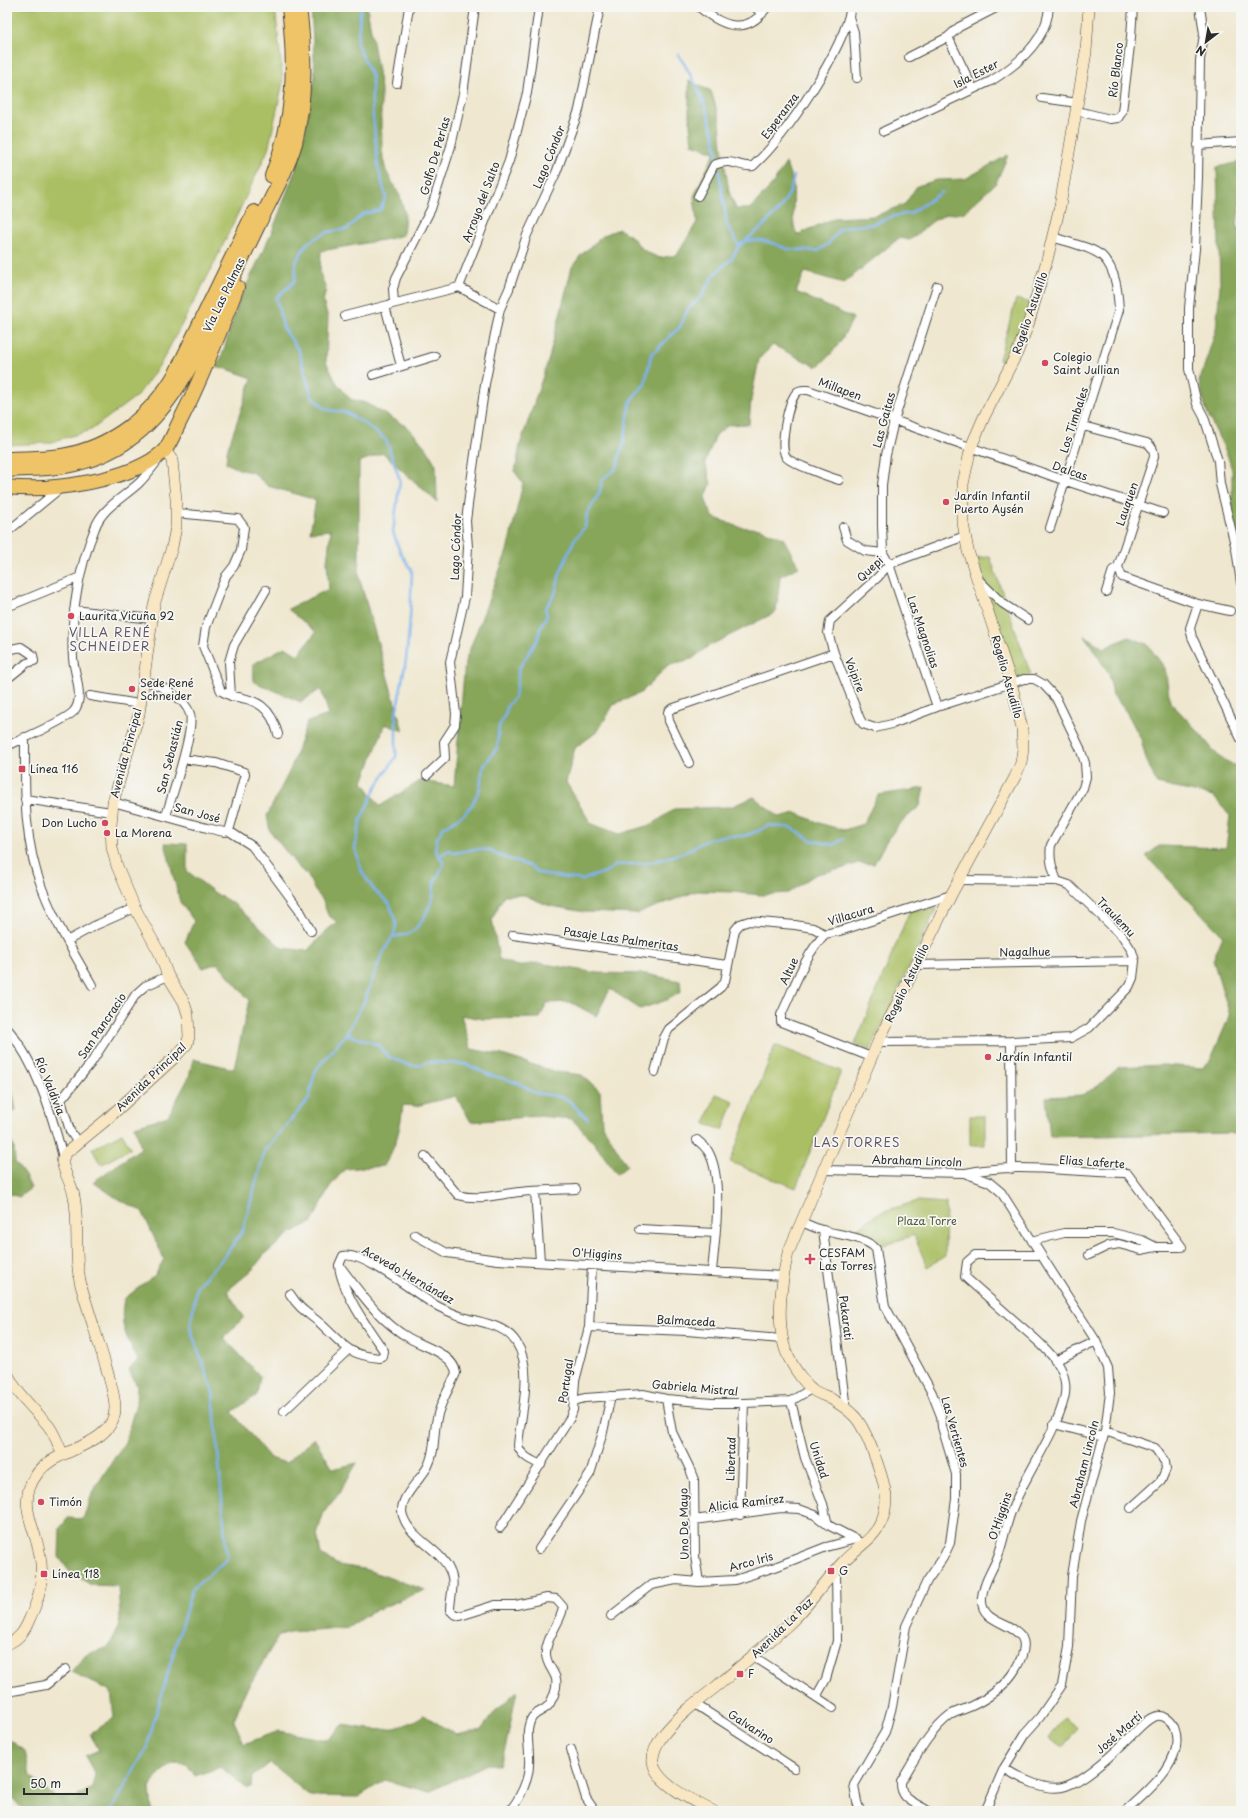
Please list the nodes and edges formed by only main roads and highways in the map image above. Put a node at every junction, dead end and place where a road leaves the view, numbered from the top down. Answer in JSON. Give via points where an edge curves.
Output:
{"nodes":[{"id":1,"x":289,"y":7,"type":"edge"},
{"id":2,"x":299,"y":7,"type":"edge"},
{"id":3,"x":265,"y":210,"type":"junction"},
{"id":4,"x":7,"y":459,"type":"edge"},
{"id":5,"x":7,"y":470,"type":"edge"},
{"id":6,"x":7,"y":487,"type":"edge"}],
"edges":[{"from":1,"to":4,"type":"highway","name":"Vía Las Palmas","via":[[293,88],[288,125],[278,159],[170,384],[154,405],[135,423],[101,444],[61,456]]},
{"from":2,"to":3,"type":"highway","name":"Vía Las Palmas","via":[[305,58],[300,114],[289,159]]},
{"from":3,"to":5,"type":"highway","name":"Vía Las Palmas","via":[[192,363],[172,398],[154,420],[120,446],[94,458],[66,466]]},
{"from":3,"to":6,"type":"highway","via":[[213,352],[165,450],[146,463],[104,479],[64,486]]}]}
